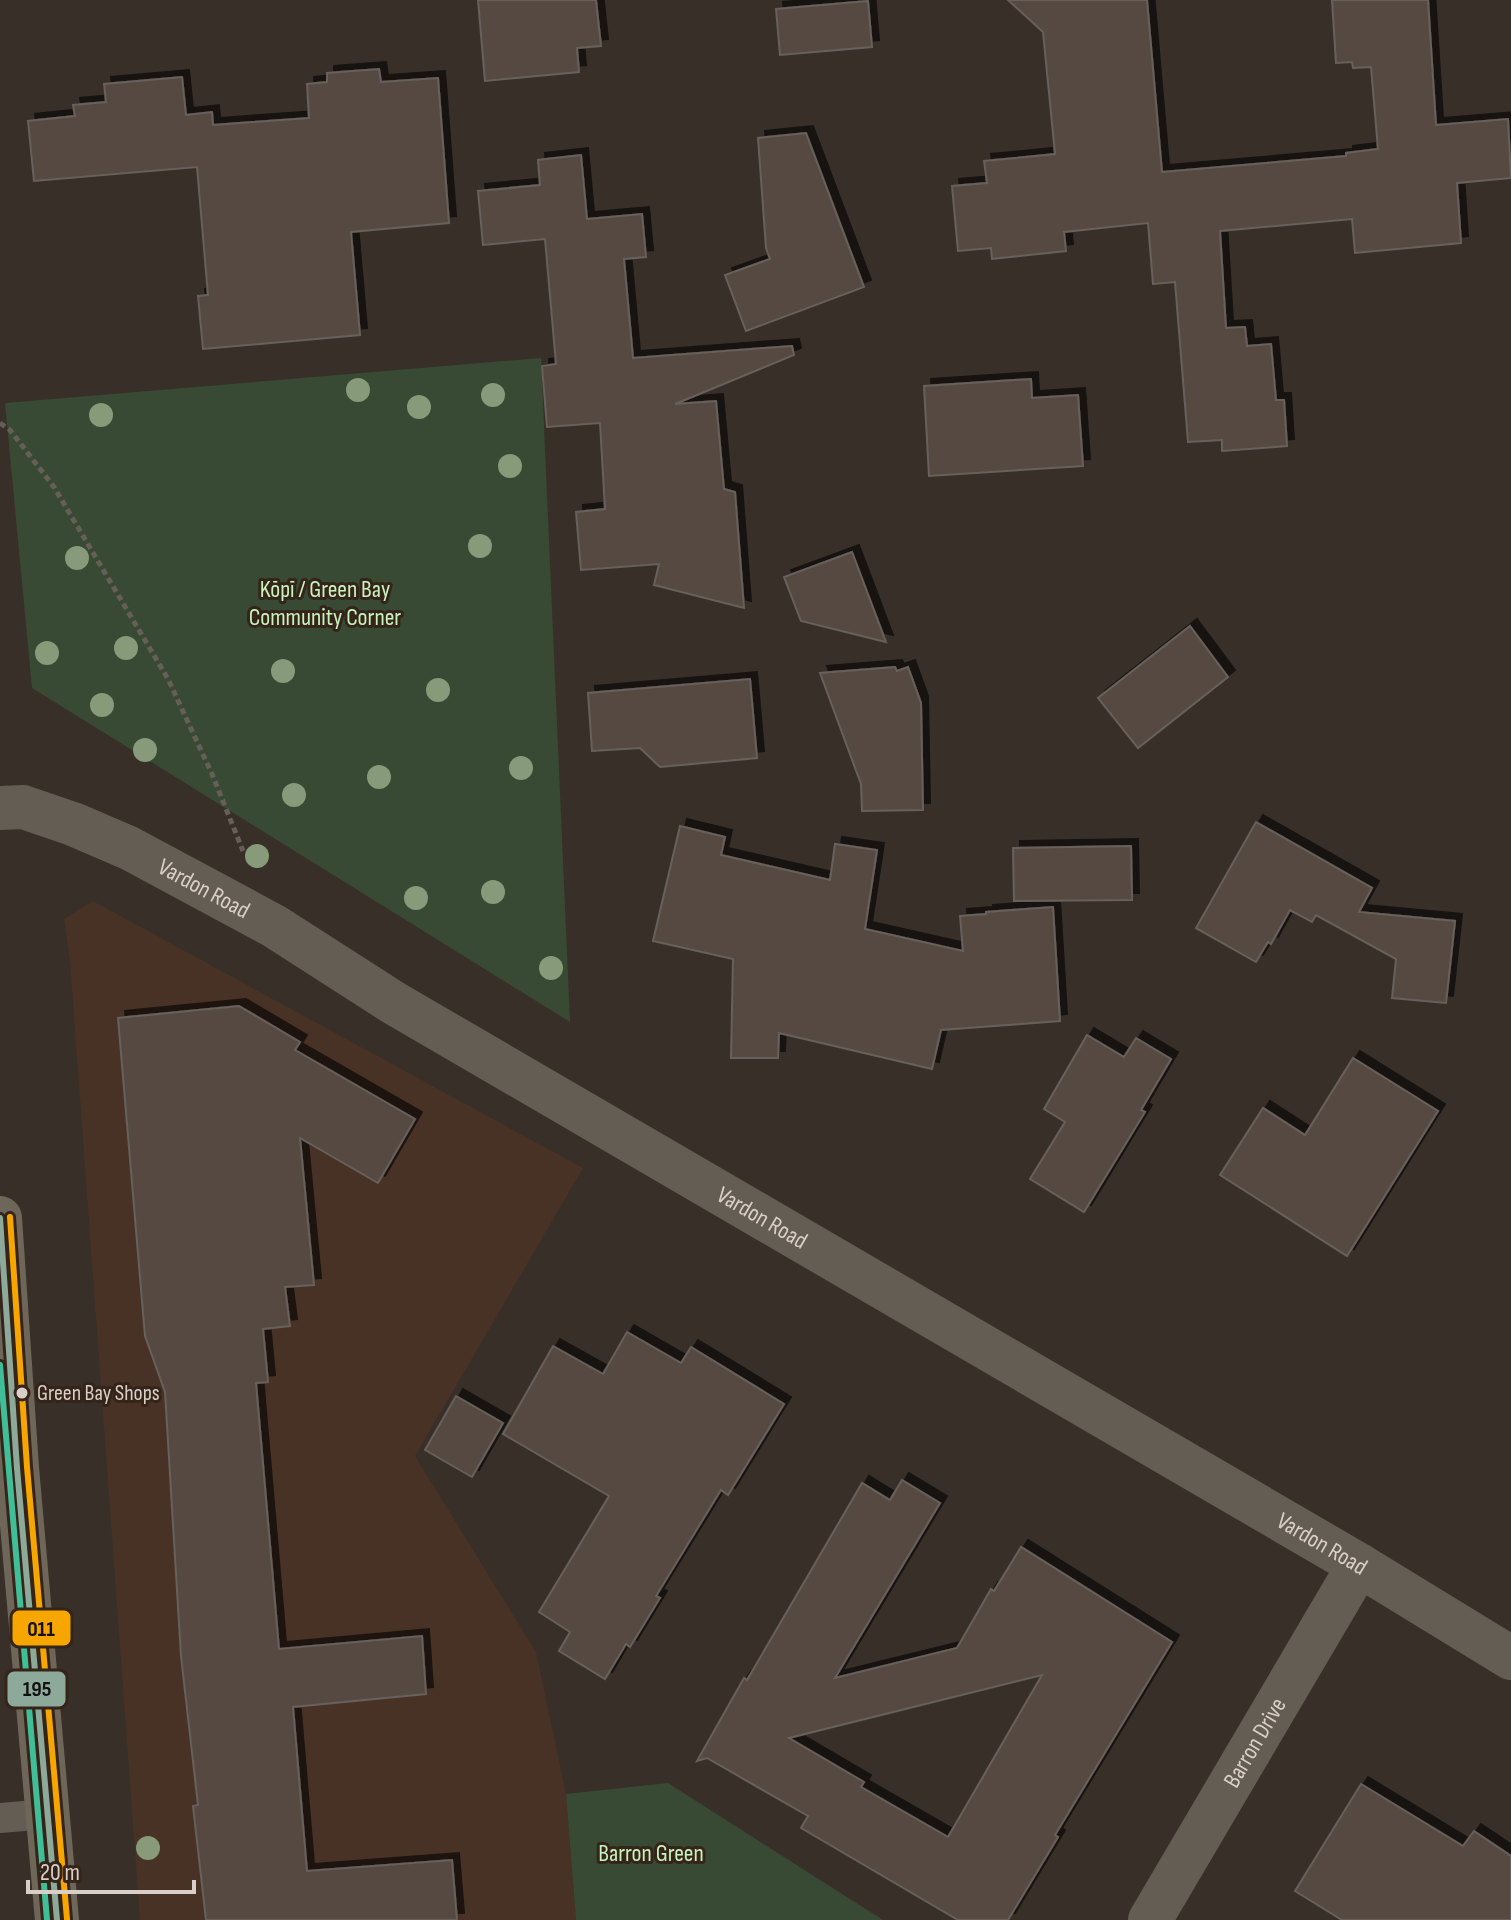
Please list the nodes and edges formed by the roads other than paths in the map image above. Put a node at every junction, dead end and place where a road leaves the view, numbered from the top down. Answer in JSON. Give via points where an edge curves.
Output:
{"nodes":[{"id":1,"x":0,"y":808,"type":"edge"},
{"id":2,"x":0,"y":1218,"type":"edge"},
{"id":3,"x":6,"y":1398,"type":"edge"},
{"id":4,"x":1359,"y":1565,"type":"junction"},
{"id":5,"x":1511,"y":1658,"type":"edge"},
{"id":6,"x":47,"y":1814,"type":"junction"},
{"id":7,"x":0,"y":1818,"type":"edge"},
{"id":8,"x":57,"y":1920,"type":"edge"},
{"id":9,"x":1150,"y":1920,"type":"edge"}],
"edges":[{"from":1,"to":4,"type":"street","name":"Vardon Road","via":[[23,807],[129,848],[274,926],[394,1003]]},
{"from":2,"to":3,"type":"main road"},
{"from":3,"to":6,"type":"main road"},
{"from":4,"to":5,"type":"street","name":"Vardon Road"},
{"from":4,"to":9,"type":"street","name":"Barron Drive"},
{"from":6,"to":7,"type":"lane"},
{"from":6,"to":8,"type":"main road"}]}
